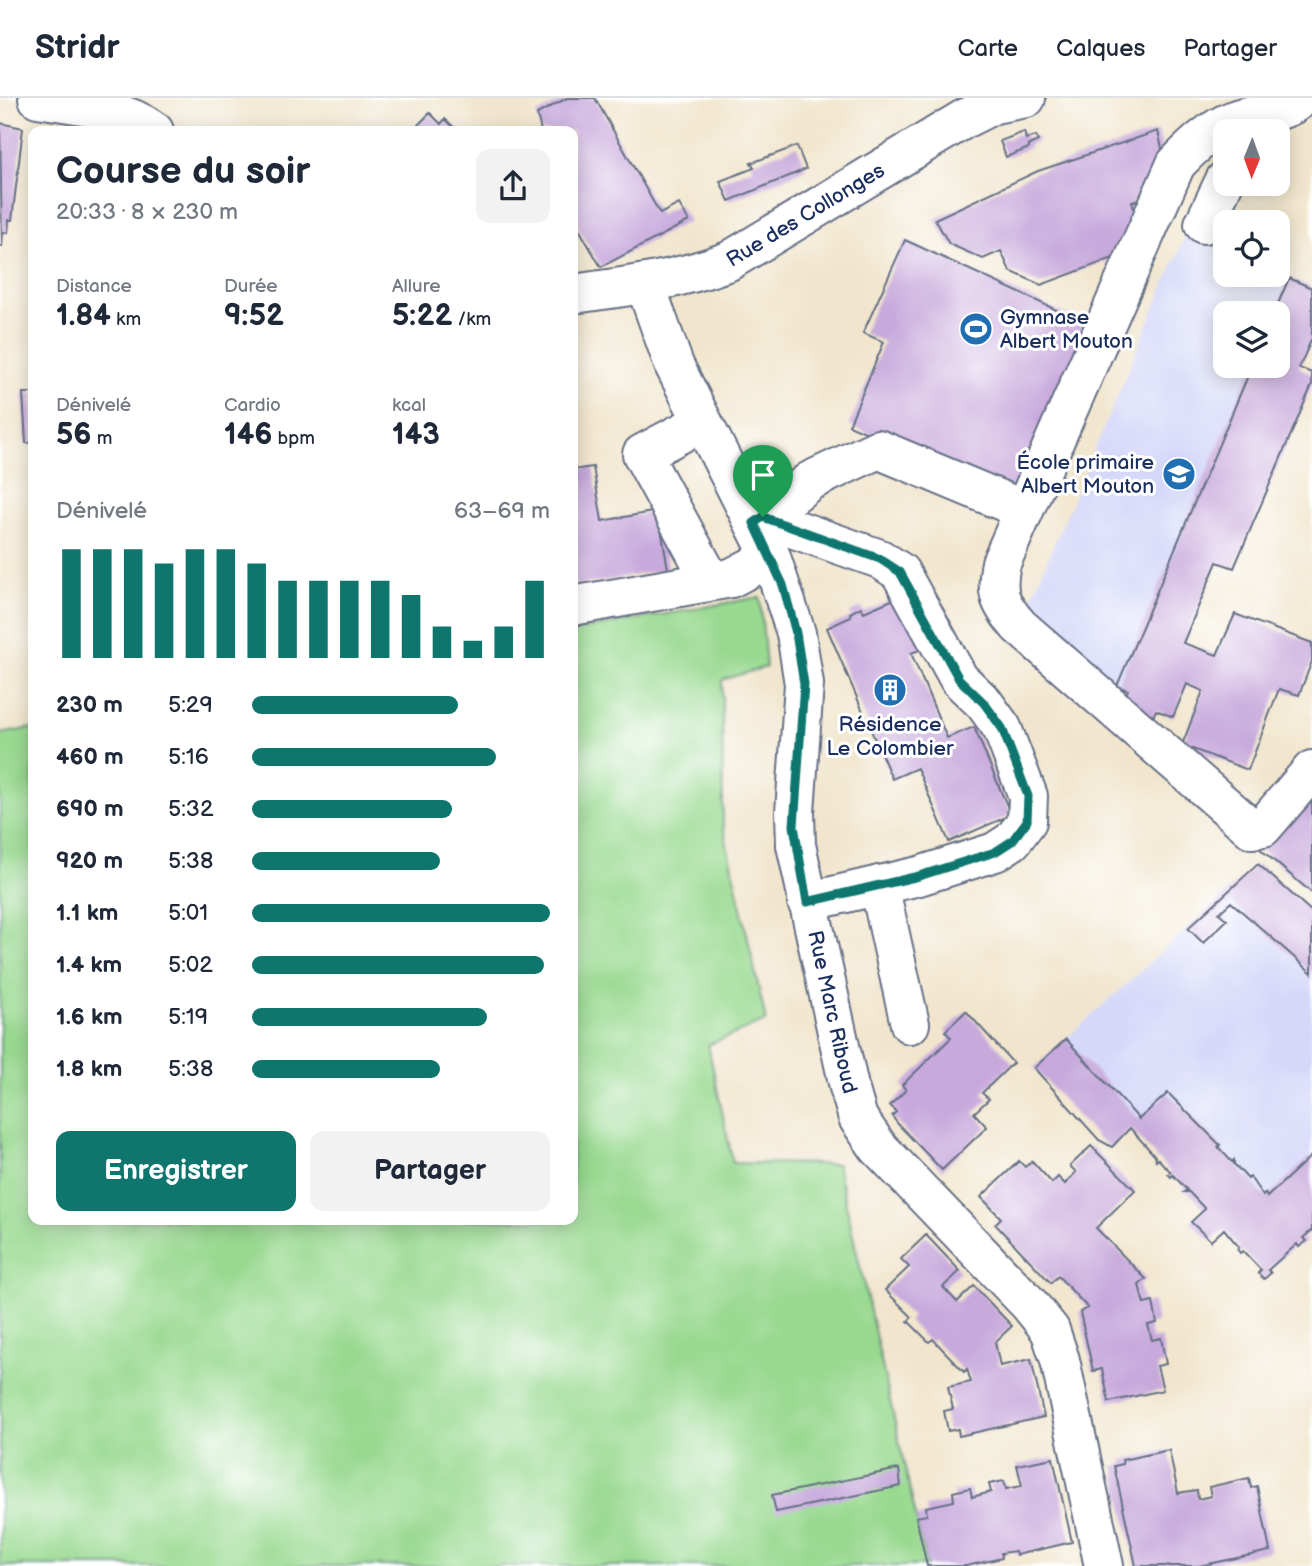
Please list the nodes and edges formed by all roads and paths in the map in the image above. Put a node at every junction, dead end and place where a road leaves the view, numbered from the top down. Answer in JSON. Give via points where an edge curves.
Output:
{"nodes":[{"id":1,"x":38,"y":98,"type":"edge"},
{"id":2,"x":1002,"y":100,"type":"edge"},
{"id":3,"x":1285,"y":113,"type":"edge"},
{"id":4,"x":148,"y":126,"type":"edge"},
{"id":5,"x":1217,"y":196,"type":"edge"},
{"id":6,"x":1204,"y":224,"type":"dead end"},
{"id":7,"x":645,"y":284,"type":"junction"},
{"id":8,"x":578,"y":293,"type":"edge"},
{"id":9,"x":702,"y":422,"type":"junction"},
{"id":10,"x":1024,"y":510,"type":"junction"},
{"id":11,"x":758,"y":520,"type":"junction"},
{"id":12,"x":771,"y":557,"type":"junction"},
{"id":13,"x":711,"y":581,"type":"junction"},
{"id":14,"x":578,"y":605,"type":"edge"},
{"id":15,"x":1312,"y":770,"type":"edge"},
{"id":16,"x":879,"y":885,"type":"junction"},
{"id":17,"x":807,"y":902,"type":"junction"},
{"id":18,"x":909,"y":1024,"type":"dead end"},
{"id":19,"x":1104,"y":1566,"type":"edge"}],
"edges":[{"from":1,"to":4,"type":"street","via":[[88,106]]},
{"from":2,"to":7,"type":"street","name":"Rue des Collonges","via":[[913,148],[729,261]]},
{"from":3,"to":10,"type":"street","via":[[1233,120],[1195,144],[1176,164]]},
{"from":5,"to":6,"type":"street"},
{"from":7,"to":8,"type":"street","name":"Rue des Collonges"},
{"from":7,"to":9,"type":"street","name":"Rue Marc Riboud","via":[[674,365]]},
{"from":9,"to":11,"type":"street","name":"Rue Marc Riboud"},
{"from":9,"to":13,"type":"street","via":[[642,454]]},
{"from":10,"to":11,"type":"street","via":[[878,449],[810,481]]},
{"from":10,"to":15,"type":"street","via":[[996,585],[1003,608],[1028,634],[1252,829],[1263,827]]},
{"from":11,"to":12,"type":"street","name":"Rue Marc Riboud"},
{"from":11,"to":16,"type":"street","via":[[880,559],[900,572],[959,679],[1002,728],[1028,796],[1027,821],[1012,841],[995,852]]},
{"from":12,"to":13,"type":"street","via":[[731,578]]},
{"from":12,"to":17,"type":"street","name":"Rue Marc Riboud","via":[[796,633],[804,684],[794,826]]},
{"from":13,"to":14,"type":"street"},
{"from":16,"to":17,"type":"street"},
{"from":16,"to":18,"type":"street"},
{"from":17,"to":19,"type":"street","name":"Rue Marc Riboud","via":[[858,1118],[878,1147],[1050,1330]]}]}
